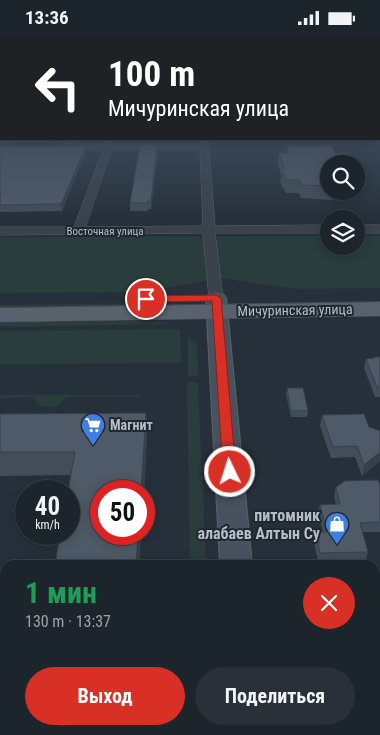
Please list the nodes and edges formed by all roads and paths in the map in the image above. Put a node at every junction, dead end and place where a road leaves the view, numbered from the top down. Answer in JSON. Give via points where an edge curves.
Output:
{"nodes":[{"id":1,"x":106,"y":154,"type":"edge"},
{"id":2,"x":205,"y":154,"type":"edge"},
{"id":3,"x":320,"y":229,"type":"edge"},
{"id":4,"x":365,"y":229,"type":"edge"},
{"id":5,"x":380,"y":229,"type":"edge"},
{"id":6,"x":209,"y":230,"type":"junction"},
{"id":7,"x":0,"y":231,"type":"edge"},
{"id":8,"x":79,"y":231,"type":"junction"},
{"id":9,"x":380,"y":295,"type":"edge"},
{"id":10,"x":0,"y":301,"type":"edge"},
{"id":11,"x":217,"y":305,"type":"junction"},
{"id":12,"x":380,"y":309,"type":"edge"},
{"id":13,"x":0,"y":315,"type":"edge"},
{"id":14,"x":236,"y":560,"type":"edge"}],
"edges":[{"from":1,"to":8,"type":"street"},
{"from":2,"to":6,"type":"street"},
{"from":3,"to":6,"type":"street","name":"Восточная улица"},
{"from":4,"to":5,"type":"street"},
{"from":6,"to":8,"type":"street","name":"Восточная улица"},
{"from":6,"to":11,"type":"street"},
{"from":7,"to":8,"type":"street","name":"Восточная улица"},
{"from":9,"to":11,"type":"main road","name":"Мичуринская улица"},
{"from":10,"to":11,"type":"main road","name":"Мичуринская улица"},
{"from":11,"to":12,"type":"main road","name":"Мичуринская улица"},
{"from":11,"to":13,"type":"main road","name":"Мичуринская улица"},
{"from":11,"to":14,"type":"main road"}]}
